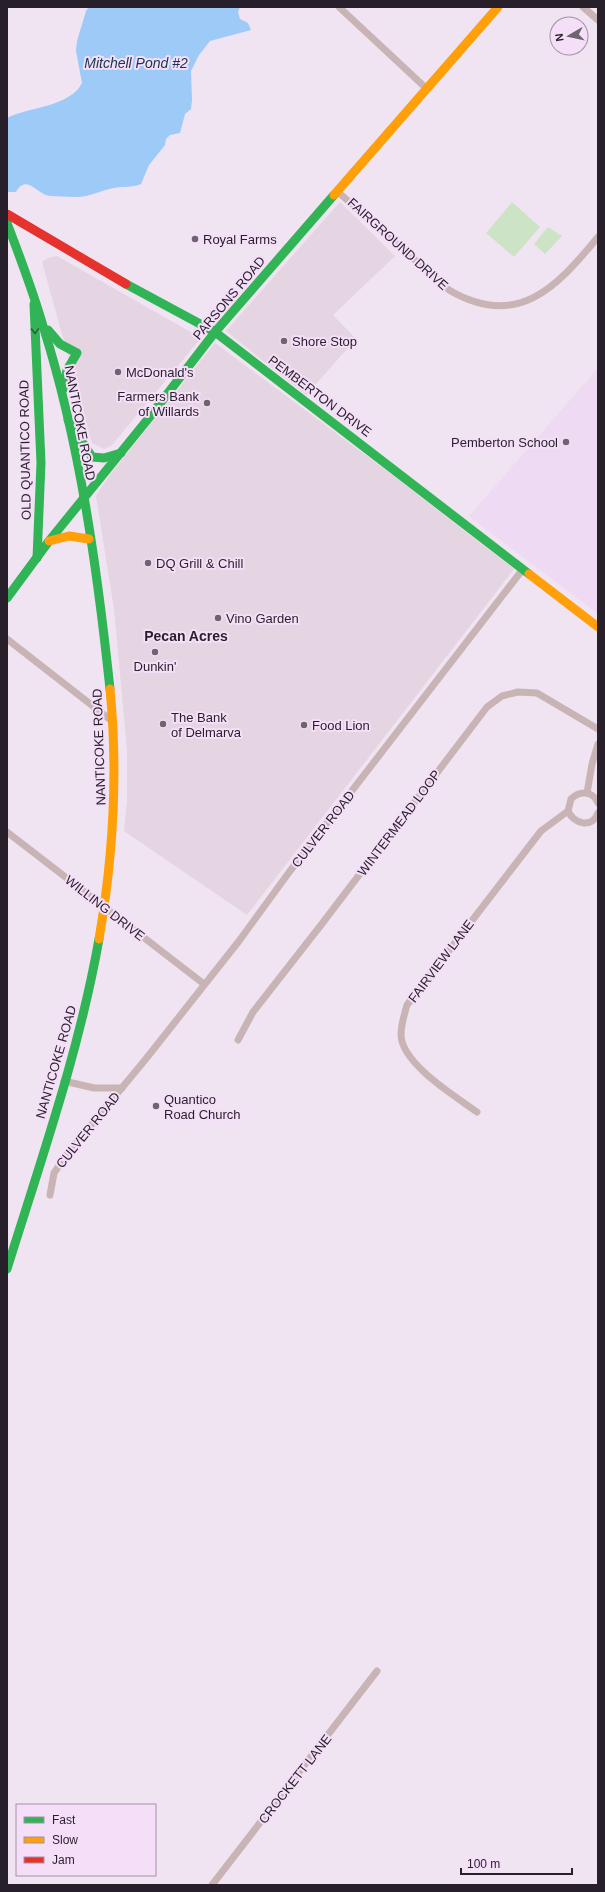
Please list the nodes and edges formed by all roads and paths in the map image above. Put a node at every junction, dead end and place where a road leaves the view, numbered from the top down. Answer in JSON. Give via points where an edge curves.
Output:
{"nodes":[{"id":1,"x":339,"y":7,"type":"edge"},
{"id":2,"x":498,"y":7,"type":"edge"},
{"id":3,"x":582,"y":7,"type":"edge"},
{"id":4,"x":598,"y":20,"type":"edge"},
{"id":5,"x":427,"y":90,"type":"junction"},
{"id":6,"x":338,"y":192,"type":"junction"},
{"id":7,"x":7,"y":214,"type":"edge"},
{"id":8,"x":7,"y":223,"type":"edge"},
{"id":9,"x":598,"y":237,"type":"edge"},
{"id":10,"x":34,"y":292,"type":"junction"},
{"id":11,"x":44,"y":324,"type":"junction"},
{"id":12,"x":215,"y":332,"type":"junction"},
{"id":13,"x":62,"y":396,"type":"junction"},
{"id":14,"x":66,"y":417,"type":"junction"},
{"id":15,"x":120,"y":453,"type":"junction"},
{"id":16,"x":82,"y":499,"type":"junction"},
{"id":17,"x":89,"y":539,"type":"junction"},
{"id":18,"x":49,"y":541,"type":"junction"},
{"id":19,"x":36,"y":558,"type":"junction"},
{"id":20,"x":523,"y":569,"type":"junction"},
{"id":21,"x":7,"y":598,"type":"edge"},
{"id":22,"x":598,"y":627,"type":"edge"},
{"id":23,"x":7,"y":639,"type":"edge"},
{"id":24,"x":112,"y":720,"type":"junction"},
{"id":25,"x":598,"y":729,"type":"edge"},
{"id":26,"x":598,"y":744,"type":"edge"},
{"id":27,"x":587,"y":793,"type":"junction"},
{"id":28,"x":598,"y":803,"type":"edge"},
{"id":29,"x":568,"y":811,"type":"junction"},
{"id":30,"x":598,"y":815,"type":"edge"},
{"id":31,"x":7,"y":832,"type":"edge"},
{"id":32,"x":104,"y":908,"type":"junction"},
{"id":33,"x":204,"y":984,"type":"junction"},
{"id":34,"x":238,"y":1040,"type":"dead end"},
{"id":35,"x":64,"y":1081,"type":"junction"},
{"id":36,"x":122,"y":1088,"type":"junction"},
{"id":37,"x":477,"y":1112,"type":"dead end"},
{"id":38,"x":50,"y":1195,"type":"dead end"},
{"id":39,"x":7,"y":1269,"type":"edge"},
{"id":40,"x":377,"y":1671,"type":"dead end"},
{"id":41,"x":212,"y":1885,"type":"edge"}],
"edges":[{"from":1,"to":5,"type":"street"},
{"from":2,"to":5,"type":"street","name":"PARSONS ROAD"},
{"from":3,"to":4,"type":"street"},
{"from":5,"to":6,"type":"street","name":"PARSONS ROAD"},
{"from":6,"to":9,"type":"street","name":"FAIRGROUND DRIVE","via":[[449,290],[464,299],[486,305],[524,302],[545,292],[572,268]]},
{"from":6,"to":12,"type":"street","name":"PARSONS ROAD"},
{"from":7,"to":12,"type":"street","name":"PEMBERTON DRIVE","via":[[139,292]]},
{"from":8,"to":10,"type":"street","name":"NANTICOKE ROAD"},
{"from":10,"to":11,"type":"street","name":"NANTICOKE ROAD"},
{"from":10,"to":19,"type":"street","name":"OLD QUANTICO ROAD","one_way":true,"via":[[40,492]]},
{"from":11,"to":13,"type":"street","name":"NANTICOKE ROAD"},
{"from":11,"to":13,"type":"street","via":[[55,339],[68,350],[77,353],[69,362],[65,373]]},
{"from":12,"to":15,"type":"street","name":"PARSONS ROAD"},
{"from":12,"to":20,"type":"street","name":"PEMBERTON DRIVE"},
{"from":13,"to":14,"type":"street","name":"NANTICOKE ROAD"},
{"from":14,"to":15,"type":"street","via":[[92,457],[104,458]]},
{"from":14,"to":16,"type":"street","name":"NANTICOKE ROAD"},
{"from":15,"to":16,"type":"street","name":"PARSONS ROAD"},
{"from":16,"to":17,"type":"street","name":"NANTICOKE ROAD"},
{"from":16,"to":18,"type":"street","name":"PARSONS ROAD"},
{"from":17,"to":18,"type":"street","via":[[66,536]]},
{"from":17,"to":24,"type":"street","name":"NANTICOKE ROAD","via":[[106,652]]},
{"from":18,"to":19,"type":"street","name":"PARSONS ROAD"},
{"from":19,"to":21,"type":"street"},
{"from":20,"to":22,"type":"street","name":"PEMBERTON DRIVE"},
{"from":20,"to":33,"type":"street","name":"CULVER ROAD"},
{"from":23,"to":24,"type":"street"},
{"from":24,"to":32,"type":"street","name":"NANTICOKE ROAD","via":[[113,828]]},
{"from":25,"to":34,"type":"street","name":"WINTERMEAD LOOP","via":[[537,693],[518,692],[502,696],[488,707],[253,1012]]},
{"from":26,"to":27,"type":"street"},
{"from":27,"to":28,"type":"street","via":[[596,798]]},
{"from":27,"to":29,"type":"street","via":[[578,793],[574,796]]},
{"from":29,"to":30,"type":"street","via":[[574,820],[582,823],[587,823]]},
{"from":29,"to":37,"type":"street","name":"FAIRVIEW LANE","via":[[541,831],[407,1005],[402,1020],[401,1036],[410,1058],[430,1077]]},
{"from":31,"to":32,"type":"street","name":"WILLING DRIVE"},
{"from":32,"to":33,"type":"street","name":"WILLING DRIVE"},
{"from":32,"to":35,"type":"street","name":"NANTICOKE ROAD","via":[[87,1001]]},
{"from":33,"to":36,"type":"street","name":"CULVER ROAD"},
{"from":35,"to":36,"type":"street","name":"CULVER ROAD","via":[[94,1088]]},
{"from":35,"to":39,"type":"street","name":"NANTICOKE ROAD"},
{"from":36,"to":38,"type":"street","name":"CULVER ROAD","via":[[54,1173]]},
{"from":40,"to":41,"type":"street","name":"CROCKETT LANE"}]}
